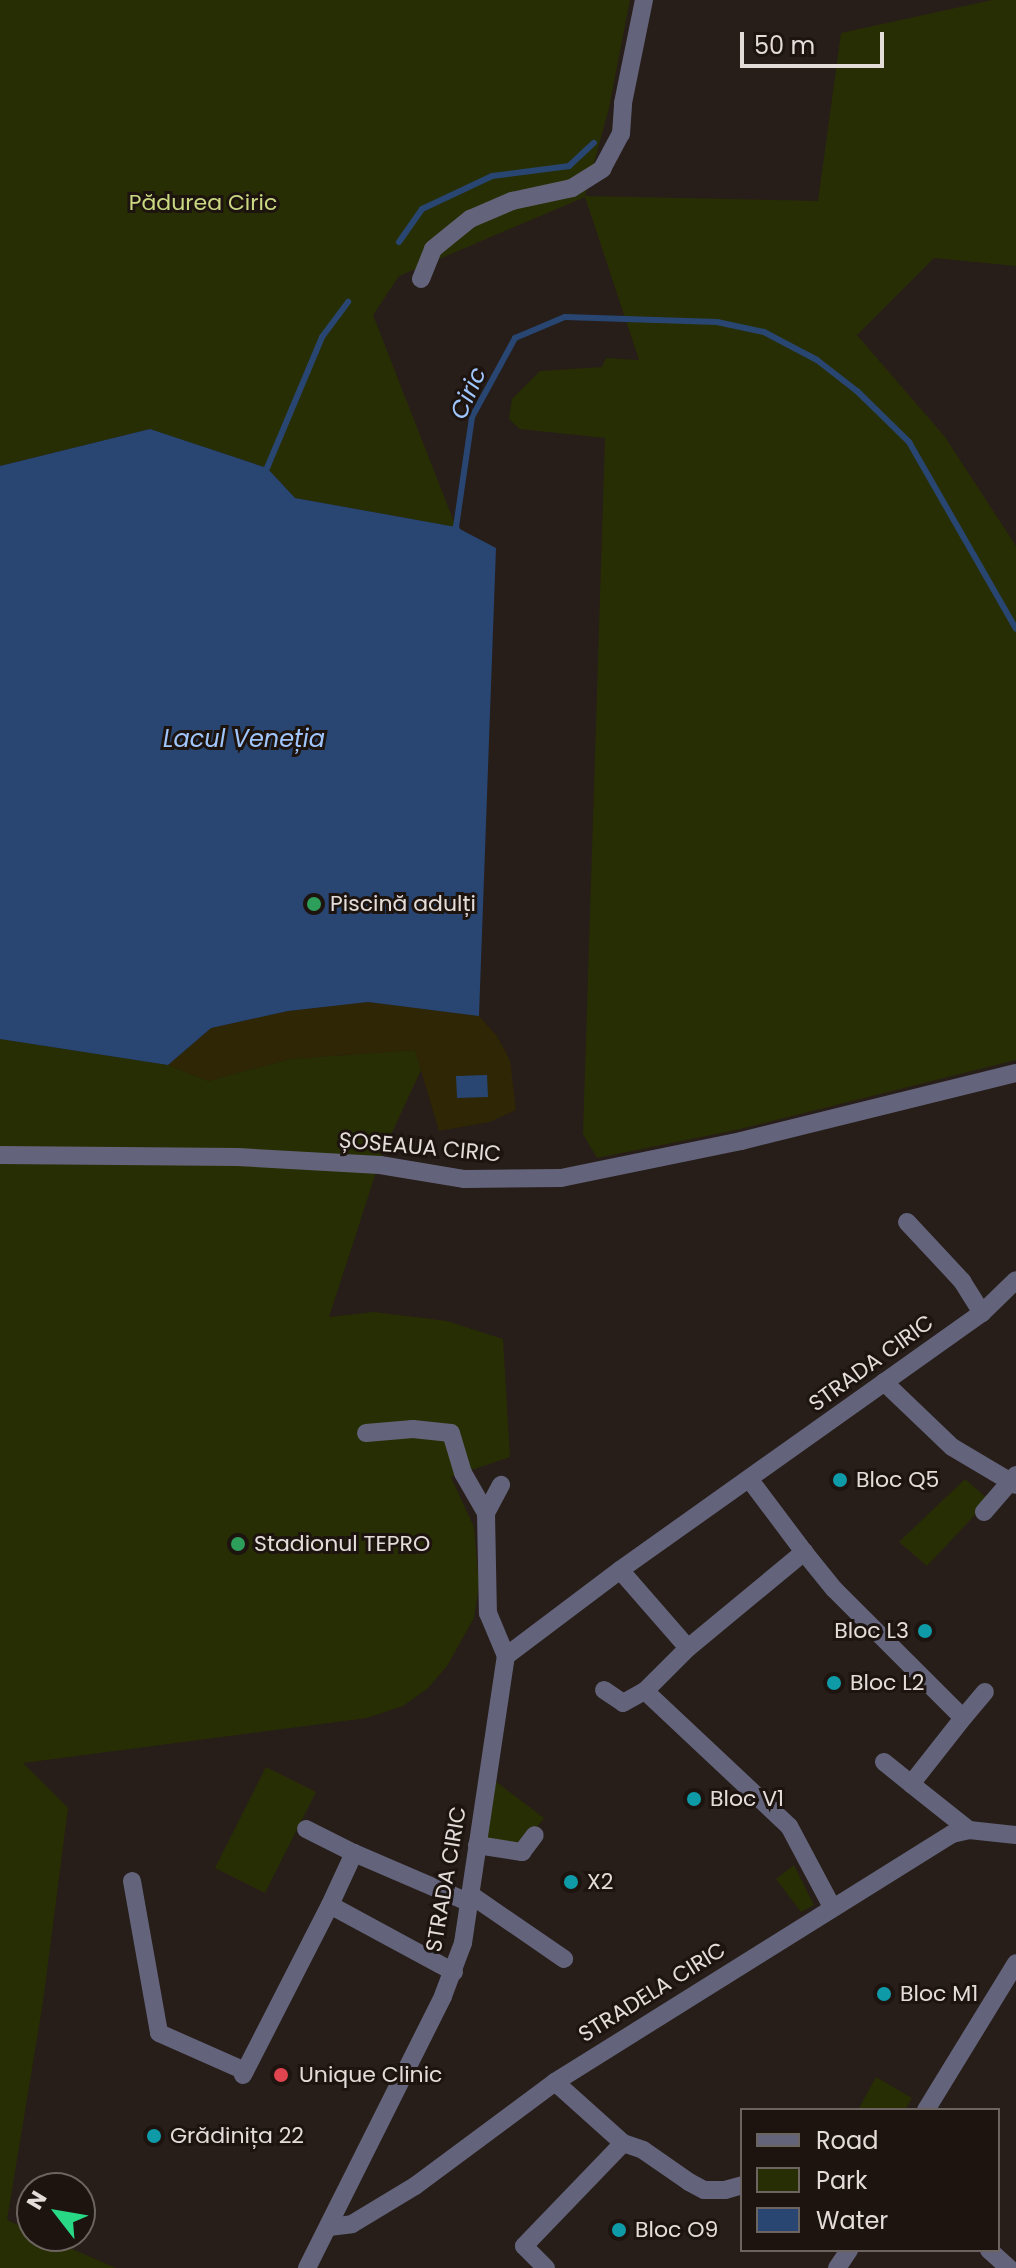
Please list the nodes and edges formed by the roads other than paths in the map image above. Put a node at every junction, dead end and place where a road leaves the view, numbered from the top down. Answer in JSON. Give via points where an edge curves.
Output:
{"nodes":[{"id":1,"x":644,"y":0,"type":"edge"},
{"id":2,"x":421,"y":279,"type":"dead end"},
{"id":3,"x":1016,"y":1073,"type":"edge"},
{"id":4,"x":0,"y":1155,"type":"edge"},
{"id":5,"x":907,"y":1222,"type":"dead end"},
{"id":6,"x":1016,"y":1280,"type":"edge"},
{"id":7,"x":982,"y":1313,"type":"junction"},
{"id":8,"x":884,"y":1382,"type":"junction"},
{"id":9,"x":366,"y":1433,"type":"dead end"},
{"id":10,"x":750,"y":1480,"type":"junction"},
{"id":11,"x":1015,"y":1481,"type":"edge"},
{"id":12,"x":501,"y":1485,"type":"dead end"},
{"id":13,"x":984,"y":1512,"type":"dead end"},
{"id":14,"x":486,"y":1513,"type":"junction"},
{"id":15,"x":804,"y":1552,"type":"junction"},
{"id":16,"x":620,"y":1570,"type":"junction"},
{"id":17,"x":688,"y":1648,"type":"junction"},
{"id":18,"x":506,"y":1656,"type":"junction"},
{"id":19,"x":604,"y":1690,"type":"dead end"},
{"id":20,"x":645,"y":1691,"type":"junction"},
{"id":21,"x":985,"y":1692,"type":"dead end"},
{"id":22,"x":963,"y":1718,"type":"junction"},
{"id":23,"x":884,"y":1762,"type":"dead end"},
{"id":24,"x":911,"y":1784,"type":"junction"},
{"id":25,"x":306,"y":1829,"type":"dead end"},
{"id":26,"x":969,"y":1830,"type":"junction"},
{"id":27,"x":535,"y":1835,"type":"dead end"},
{"id":28,"x":1016,"y":1835,"type":"edge"},
{"id":29,"x":477,"y":1845,"type":"junction"},
{"id":30,"x":354,"y":1853,"type":"junction"},
{"id":31,"x":132,"y":1881,"type":"dead end"},
{"id":32,"x":471,"y":1899,"type":"junction"},
{"id":33,"x":330,"y":1905,"type":"junction"},
{"id":34,"x":832,"y":1907,"type":"junction"},
{"id":35,"x":564,"y":1959,"type":"dead end"},
{"id":36,"x":454,"y":1972,"type":"junction"},
{"id":37,"x":1013,"y":1976,"type":"edge"},
{"id":38,"x":555,"y":2082,"type":"junction"},
{"id":39,"x":927,"y":2108,"type":"edge"},
{"id":40,"x":623,"y":2143,"type":"junction"},
{"id":41,"x":740,"y":2186,"type":"edge"},
{"id":42,"x":329,"y":2227,"type":"junction"},
{"id":43,"x":991,"y":2252,"type":"edge"},
{"id":44,"x":307,"y":2268,"type":"edge"},
{"id":45,"x":546,"y":2268,"type":"edge"},
{"id":46,"x":1009,"y":2268,"type":"edge"}],
"edges":[{"from":1,"to":2,"type":"street","via":[[621,134],[602,169],[572,188],[512,201],[470,219],[433,249]]},
{"from":3,"to":4,"type":"street","name":"ȘOSEAUA CIRIC","via":[[741,1141],[561,1178],[465,1179],[380,1165],[238,1157]]},
{"from":5,"to":7,"type":"street","via":[[962,1281]]},
{"from":6,"to":7,"type":"street","name":"STRADA CIRIC"},
{"from":7,"to":8,"type":"street","name":"STRADA CIRIC"},
{"from":8,"to":10,"type":"street","name":"STRADA CIRIC"},
{"from":8,"to":11,"type":"street","via":[[952,1447]]},
{"from":9,"to":14,"type":"street","via":[[451,1433],[463,1473]]},
{"from":10,"to":15,"type":"street"},
{"from":10,"to":16,"type":"street","name":"STRADA CIRIC"},
{"from":11,"to":13,"type":"street"},
{"from":12,"to":14,"type":"street"},
{"from":14,"to":18,"type":"street","via":[[488,1613]]},
{"from":15,"to":17,"type":"street"},
{"from":15,"to":22,"type":"street"},
{"from":16,"to":17,"type":"street"},
{"from":16,"to":18,"type":"street","name":"STRADA CIRIC"},
{"from":17,"to":20,"type":"street"},
{"from":18,"to":29,"type":"street","name":"STRADA CIRIC"},
{"from":19,"to":20,"type":"street","via":[[623,1703]]},
{"from":20,"to":34,"type":"street","via":[[789,1826]]},
{"from":21,"to":22,"type":"street"},
{"from":22,"to":24,"type":"street"},
{"from":23,"to":24,"type":"street"},
{"from":24,"to":26,"type":"street"},
{"from":25,"to":30,"type":"street"},
{"from":26,"to":28,"type":"street","name":"STRADELA CIRIC"},
{"from":26,"to":34,"type":"street","name":"STRADELA CIRIC","via":[[952,1834]]},
{"from":27,"to":29,"type":"street","via":[[522,1852]]},
{"from":29,"to":32,"type":"street","name":"STRADA CIRIC"},
{"from":30,"to":32,"type":"street"},
{"from":30,"to":33,"type":"street"},
{"from":31,"to":33,"type":"street","via":[[159,2033],[244,2073]]},
{"from":32,"to":35,"type":"street"},
{"from":32,"to":36,"type":"street","name":"STRADA CIRIC"},
{"from":33,"to":36,"type":"street"},
{"from":34,"to":38,"type":"street","name":"STRADELA CIRIC"},
{"from":36,"to":42,"type":"street","name":"STRADA CIRIC"},
{"from":37,"to":39,"type":"street"},
{"from":38,"to":40,"type":"street"},
{"from":38,"to":42,"type":"street","name":"STRADELA CIRIC","via":[[415,2186],[352,2224]]},
{"from":40,"to":41,"type":"street","via":[[704,2190]]},
{"from":40,"to":45,"type":"street","via":[[524,2246]]},
{"from":42,"to":44,"type":"street","name":"STRADA CIRIC"},
{"from":43,"to":46,"type":"street"}]}
